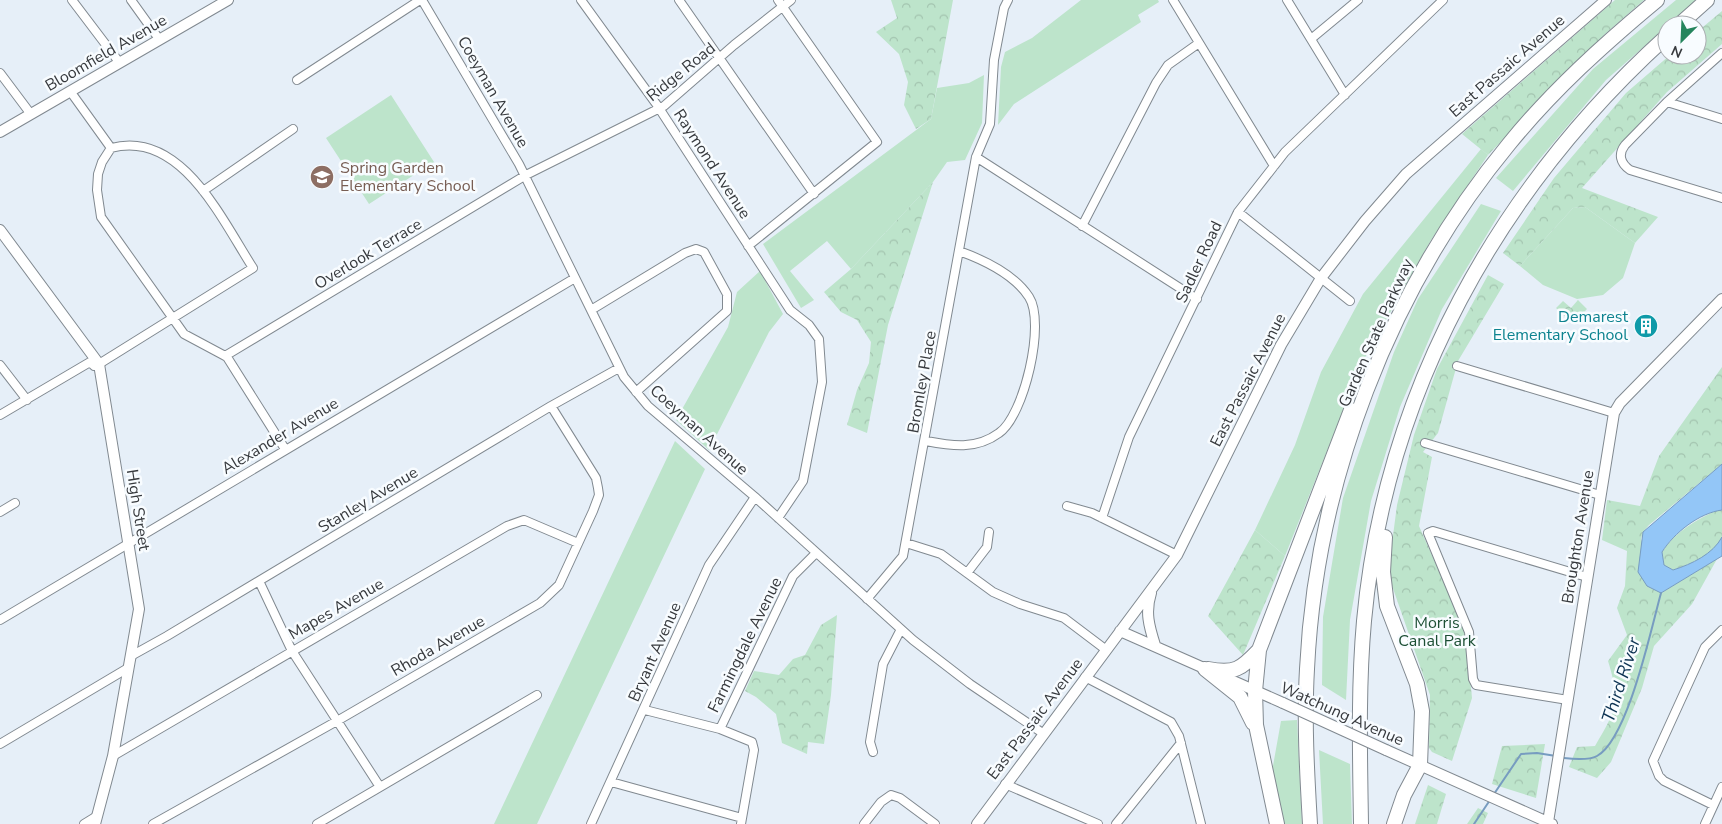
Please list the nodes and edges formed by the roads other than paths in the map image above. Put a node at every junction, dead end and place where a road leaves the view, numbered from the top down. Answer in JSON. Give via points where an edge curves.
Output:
{"nodes":[{"id":1,"x":72,"y":0,"type":"edge"},
{"id":2,"x":131,"y":0,"type":"edge"},
{"id":3,"x":228,"y":0,"type":"edge"},
{"id":4,"x":421,"y":0,"type":"edge"},
{"id":5,"x":581,"y":0,"type":"edge"},
{"id":6,"x":678,"y":0,"type":"edge"},
{"id":7,"x":791,"y":0,"type":"edge"},
{"id":8,"x":1008,"y":0,"type":"edge"},
{"id":9,"x":1174,"y":0,"type":"edge"},
{"id":10,"x":1287,"y":0,"type":"edge"},
{"id":11,"x":1358,"y":0,"type":"edge"},
{"id":12,"x":1443,"y":0,"type":"edge"},
{"id":13,"x":1606,"y":0,"type":"edge"},
{"id":14,"x":1657,"y":0,"type":"edge"},
{"id":15,"x":1708,"y":0,"type":"edge"},
{"id":16,"x":780,"y":3,"type":"edge"},
{"id":17,"x":1691,"y":15,"type":"edge"},
{"id":18,"x":159,"y":39,"type":"junction"},
{"id":19,"x":1311,"y":39,"type":"junction"},
{"id":20,"x":1199,"y":43,"type":"junction"},
{"id":21,"x":1657,"y":45,"type":"edge"},
{"id":22,"x":1722,"y":53,"type":"edge"},
{"id":23,"x":720,"y":58,"type":"junction"},
{"id":24,"x":119,"y":62,"type":"junction"},
{"id":25,"x":0,"y":73,"type":"edge"},
{"id":26,"x":297,"y":80,"type":"dead end"},
{"id":27,"x":70,"y":91,"type":"junction"},
{"id":28,"x":1345,"y":95,"type":"junction"},
{"id":29,"x":1667,"y":102,"type":"junction"},
{"id":30,"x":660,"y":109,"type":"junction"},
{"id":31,"x":30,"y":113,"type":"junction"},
{"id":32,"x":1722,"y":118,"type":"edge"},
{"id":33,"x":294,"y":129,"type":"dead end"},
{"id":34,"x":0,"y":132,"type":"edge"},
{"id":35,"x":111,"y":148,"type":"junction"},
{"id":36,"x":976,"y":157,"type":"junction"},
{"id":37,"x":1274,"y":166,"type":"junction"},
{"id":38,"x":525,"y":176,"type":"junction"},
{"id":39,"x":203,"y":191,"type":"junction"},
{"id":40,"x":814,"y":194,"type":"junction"},
{"id":41,"x":1722,"y":198,"type":"edge"},
{"id":42,"x":1238,"y":212,"type":"junction"},
{"id":43,"x":1082,"y":226,"type":"junction"},
{"id":44,"x":0,"y":230,"type":"edge"},
{"id":45,"x":748,"y":246,"type":"junction"},
{"id":46,"x":959,"y":251,"type":"junction"},
{"id":47,"x":575,"y":278,"type":"junction"},
{"id":48,"x":1321,"y":278,"type":"junction"},
{"id":49,"x":1197,"y":299,"type":"junction"},
{"id":50,"x":1722,"y":299,"type":"edge"},
{"id":51,"x":1350,"y":301,"type":"dead end"},
{"id":52,"x":590,"y":310,"type":"junction"},
{"id":53,"x":172,"y":317,"type":"junction"},
{"id":54,"x":225,"y":356,"type":"junction"},
{"id":55,"x":99,"y":364,"type":"junction"},
{"id":56,"x":0,"y":366,"type":"edge"},
{"id":57,"x":1457,"y":366,"type":"dead end"},
{"id":58,"x":619,"y":368,"type":"junction"},
{"id":59,"x":1367,"y":387,"type":"junction"},
{"id":60,"x":636,"y":392,"type":"junction"},
{"id":61,"x":26,"y":400,"type":"junction"},
{"id":62,"x":551,"y":406,"type":"junction"},
{"id":63,"x":1614,"y":413,"type":"junction"},
{"id":64,"x":0,"y":416,"type":"edge"},
{"id":65,"x":1407,"y":423,"type":"junction"},
{"id":66,"x":926,"y":441,"type":"junction"},
{"id":67,"x":1425,"y":443,"type":"dead end"},
{"id":68,"x":285,"y":449,"type":"junction"},
{"id":69,"x":1600,"y":495,"type":"junction"},
{"id":70,"x":754,"y":497,"type":"junction"},
{"id":71,"x":15,"y":503,"type":"dead end"},
{"id":72,"x":1067,"y":506,"type":"dead end"},
{"id":73,"x":0,"y":512,"type":"edge"},
{"id":74,"x":778,"y":518,"type":"junction"},
{"id":75,"x":1102,"y":518,"type":"junction"},
{"id":76,"x":989,"y":532,"type":"dead end"},
{"id":77,"x":128,"y":542,"type":"junction"},
{"id":78,"x":578,"y":543,"type":"junction"},
{"id":79,"x":906,"y":543,"type":"junction"},
{"id":80,"x":816,"y":553,"type":"junction"},
{"id":81,"x":1176,"y":555,"type":"junction"},
{"id":82,"x":967,"y":573,"type":"junction"},
{"id":83,"x":1587,"y":577,"type":"junction"},
{"id":84,"x":260,"y":581,"type":"junction"},
{"id":85,"x":1156,"y":583,"type":"junction"},
{"id":86,"x":868,"y":599,"type":"junction"},
{"id":87,"x":0,"y":620,"type":"edge"},
{"id":88,"x":901,"y":628,"type":"junction"},
{"id":89,"x":1722,"y":630,"type":"edge"},
{"id":90,"x":1120,"y":631,"type":"junction"},
{"id":91,"x":1155,"y":645,"type":"junction"},
{"id":92,"x":1105,"y":649,"type":"junction"},
{"id":93,"x":1259,"y":650,"type":"junction"},
{"id":94,"x":292,"y":651,"type":"junction"},
{"id":95,"x":131,"y":656,"type":"junction"},
{"id":96,"x":128,"y":668,"type":"junction"},
{"id":97,"x":1205,"y":669,"type":"junction"},
{"id":98,"x":1085,"y":678,"type":"junction"},
{"id":99,"x":1255,"y":691,"type":"junction"},
{"id":100,"x":537,"y":695,"type":"dead end"},
{"id":101,"x":1568,"y":700,"type":"junction"},
{"id":102,"x":644,"y":710,"type":"junction"},
{"id":103,"x":337,"y":721,"type":"junction"},
{"id":104,"x":720,"y":729,"type":"junction"},
{"id":105,"x":1044,"y":734,"type":"junction"},
{"id":106,"x":1257,"y":736,"type":"junction"},
{"id":107,"x":0,"y":744,"type":"edge"},
{"id":108,"x":1181,"y":744,"type":"junction"},
{"id":109,"x":873,"y":752,"type":"dead end"},
{"id":110,"x":113,"y":756,"type":"junction"},
{"id":111,"x":1420,"y":765,"type":"junction"},
{"id":112,"x":611,"y":782,"type":"junction"},
{"id":113,"x":1005,"y":784,"type":"junction"},
{"id":114,"x":380,"y":787,"type":"junction"},
{"id":115,"x":1722,"y":787,"type":"edge"},
{"id":116,"x":1714,"y":804,"type":"junction"},
{"id":117,"x":96,"y":820,"type":"edge"},
{"id":118,"x":741,"y":821,"type":"edge"},
{"id":119,"x":321,"y":823,"type":"edge"},
{"id":120,"x":1550,"y":823,"type":"edge"},
{"id":121,"x":84,"y":824,"type":"edge"},
{"id":122,"x":152,"y":824,"type":"edge"},
{"id":123,"x":591,"y":824,"type":"edge"},
{"id":124,"x":864,"y":824,"type":"edge"},
{"id":125,"x":935,"y":824,"type":"edge"},
{"id":126,"x":977,"y":824,"type":"edge"},
{"id":127,"x":1098,"y":824,"type":"edge"},
{"id":128,"x":1116,"y":824,"type":"edge"},
{"id":129,"x":1201,"y":824,"type":"edge"},
{"id":130,"x":1277,"y":824,"type":"edge"},
{"id":131,"x":1310,"y":824,"type":"edge"},
{"id":132,"x":1361,"y":824,"type":"edge"},
{"id":133,"x":1394,"y":824,"type":"edge"},
{"id":134,"x":1705,"y":824,"type":"edge"}],
"edges":[{"from":1,"to":24,"type":"street"},
{"from":2,"to":18,"type":"street"},
{"from":3,"to":18,"type":"main road","name":"Bloomfield Avenue"},
{"from":4,"to":26,"type":"street"},
{"from":4,"to":38,"type":"street","name":"Coeyman Avenue"},
{"from":5,"to":30,"type":"street","name":"Raymond Avenue"},
{"from":6,"to":23,"type":"street"},
{"from":7,"to":16,"type":"street","name":"Ridge Road"},
{"from":8,"to":36,"type":"street","name":"Bromley Place","via":[[994,60],[990,124]]},
{"from":9,"to":20,"type":"street"},
{"from":10,"to":19,"type":"street"},
{"from":11,"to":19,"type":"street"},
{"from":12,"to":28,"type":"street","name":"Sadler Road"},
{"from":13,"to":48,"type":"main road","name":"East Passaic Avenue","via":[[1406,174]]},
{"from":14,"to":59,"type":"highway","name":"Garden State Parkway","via":[[1544,104],[1479,182],[1421,272]]},
{"from":15,"to":17,"type":"highway"},
{"from":16,"to":23,"type":"street","name":"Ridge Road"},
{"from":16,"to":40,"type":"street","via":[[877,142]]},
{"from":18,"to":24,"type":"main road","name":"Bloomfield Avenue"},
{"from":19,"to":28,"type":"street"},
{"from":20,"to":37,"type":"street"},
{"from":20,"to":43,"type":"street","via":[[1168,64]]},
{"from":21,"to":65,"type":"highway","via":[[1581,122],[1514,208],[1444,329]]},
{"from":22,"to":29,"type":"street"},
{"from":23,"to":30,"type":"street","name":"Ridge Road"},
{"from":23,"to":40,"type":"street"},
{"from":24,"to":27,"type":"main road","name":"Bloomfield Avenue"},
{"from":25,"to":31,"type":"street"},
{"from":27,"to":31,"type":"main road","name":"Bloomfield Avenue"},
{"from":27,"to":35,"type":"street"},
{"from":28,"to":37,"type":"street","name":"Sadler Road"},
{"from":29,"to":32,"type":"street"},
{"from":29,"to":41,"type":"street","via":[[1626,144],[1621,158],[1630,170]]},
{"from":30,"to":38,"type":"street","name":"Ridge Road"},
{"from":30,"to":45,"type":"street","name":"Raymond Avenue"},
{"from":31,"to":34,"type":"main road","name":"Bloomfield Avenue"},
{"from":33,"to":39,"type":"street"},
{"from":35,"to":39,"type":"street","via":[[134,145],[162,153],[175,160]]},
{"from":35,"to":53,"type":"street","via":[[98,174],[101,217]]},
{"from":36,"to":43,"type":"street"},
{"from":36,"to":46,"type":"street","name":"Bromley Place"},
{"from":37,"to":42,"type":"street","name":"Sadler Road"},
{"from":38,"to":47,"type":"street","name":"Coeyman Avenue"},
{"from":38,"to":54,"type":"street","name":"Overlook Terrace"},
{"from":39,"to":53,"type":"street","via":[[254,268]]},
{"from":40,"to":45,"type":"street"},
{"from":42,"to":48,"type":"street"},
{"from":42,"to":49,"type":"street","name":"Sadler Road"},
{"from":43,"to":49,"type":"street"},
{"from":44,"to":55,"type":"main road","name":"High Street"},
{"from":45,"to":74,"type":"street","name":"Raymond Avenue","via":[[790,310],[809,325],[819,339],[822,360],[822,382],[803,481]]},
{"from":46,"to":66,"type":"street","name":"Bromley Place"},
{"from":46,"to":66,"type":"street","via":[[999,270],[1030,298],[1035,330],[1033,362],[1029,378],[1002,432],[965,446]]},
{"from":47,"to":52,"type":"street","name":"Coeyman Avenue"},
{"from":47,"to":68,"type":"street","name":"Alexander Avenue"},
{"from":48,"to":51,"type":"street"},
{"from":48,"to":81,"type":"main road","name":"East Passaic Avenue","via":[[1286,337]]},
{"from":49,"to":75,"type":"street","name":"Sadler Road","via":[[1129,437]]},
{"from":50,"to":63,"type":"main road","name":"Broughton Avenue","via":[[1620,403]]},
{"from":52,"to":58,"type":"street","name":"Coeyman Avenue"},
{"from":52,"to":60,"type":"street","via":[[696,248],[704,252],[727,294],[727,312]]},
{"from":53,"to":54,"type":"street","via":[[184,334]]},
{"from":53,"to":55,"type":"street"},
{"from":54,"to":68,"type":"street"},
{"from":55,"to":61,"type":"street","via":[[94,366],[90,362]]},
{"from":55,"to":77,"type":"main road","name":"High Street"},
{"from":56,"to":61,"type":"street"},
{"from":57,"to":63,"type":"street"},
{"from":58,"to":60,"type":"street","name":"Coeyman Avenue"},
{"from":58,"to":62,"type":"street","name":"Stanley Avenue"},
{"from":59,"to":93,"type":"highway","via":[[1344,424]]},
{"from":59,"to":131,"type":"highway","name":"Garden State Parkway","via":[[1328,514],[1312,608],[1306,721]]},
{"from":60,"to":70,"type":"street","name":"Coeyman Avenue"},
{"from":61,"to":64,"type":"street"},
{"from":62,"to":78,"type":"street","name":"Rhoda Avenue","via":[[596,478],[598,488],[594,511]]},
{"from":62,"to":84,"type":"street","name":"Stanley Avenue"},
{"from":63,"to":69,"type":"main road","name":"Broughton Avenue"},
{"from":65,"to":111,"type":"highway","via":[[1386,536],[1383,572],[1387,606],[1421,698]]},
{"from":65,"to":132,"type":"highway","via":[[1380,522],[1364,621],[1360,673]]},
{"from":66,"to":79,"type":"street","name":"Bromley Place"},
{"from":67,"to":69,"type":"street"},
{"from":68,"to":77,"type":"street","name":"Alexander Avenue"},
{"from":69,"to":83,"type":"main road","name":"Broughton Avenue"},
{"from":70,"to":74,"type":"street","name":"Coeyman Avenue"},
{"from":70,"to":102,"type":"street","name":"Bryant Avenue","via":[[709,565]]},
{"from":71,"to":73,"type":"street"},
{"from":72,"to":75,"type":"street"},
{"from":74,"to":80,"type":"street","name":"Coeyman Avenue"},
{"from":75,"to":81,"type":"street"},
{"from":76,"to":82,"type":"street","via":[[987,546]]},
{"from":77,"to":87,"type":"street","name":"Alexander Avenue"},
{"from":77,"to":95,"type":"main road","name":"High Street","via":[[139,608]]},
{"from":78,"to":94,"type":"street","name":"Mapes Avenue","via":[[532,522],[517,521]]},
{"from":78,"to":103,"type":"street","name":"Rhoda Avenue","via":[[559,585],[540,603]]},
{"from":79,"to":82,"type":"street","via":[[941,554]]},
{"from":79,"to":86,"type":"street","name":"Bromley Place","via":[[903,556]]},
{"from":80,"to":86,"type":"street","name":"Coeyman Avenue"},
{"from":80,"to":104,"type":"street","name":"Farmingdale Avenue","via":[[793,576]]},
{"from":81,"to":85,"type":"main road","name":"East Passaic Avenue"},
{"from":82,"to":92,"type":"street","via":[[992,592],[1064,618]]},
{"from":83,"to":101,"type":"main road","name":"Broughton Avenue"},
{"from":83,"to":101,"type":"street","via":[[1433,531],[1428,533],[1470,632],[1476,684]]},
{"from":84,"to":94,"type":"street"},
{"from":84,"to":95,"type":"street","name":"Stanley Avenue"},
{"from":85,"to":90,"type":"main road","name":"East Passaic Avenue"},
{"from":85,"to":91,"type":"main road","via":[[1147,606],[1147,619]]},
{"from":86,"to":88,"type":"street","name":"Coeyman Avenue"},
{"from":88,"to":105,"type":"street","name":"Coeyman Avenue","via":[[970,684]]},
{"from":88,"to":109,"type":"street","via":[[883,664],[870,742]]},
{"from":89,"to":116,"type":"street","via":[[1705,647],[1653,762],[1664,781]]},
{"from":90,"to":91,"type":"main road","name":"Watchung Avenue"},
{"from":90,"to":92,"type":"main road","name":"East Passaic Avenue"},
{"from":91,"to":97,"type":"main road","name":"Watchung Avenue"},
{"from":92,"to":98,"type":"main road","name":"East Passaic Avenue"},
{"from":93,"to":97,"type":"highway","via":[[1245,665],[1232,671]]},
{"from":93,"to":99,"type":"highway"},
{"from":94,"to":103,"type":"street"},
{"from":94,"to":110,"type":"street","name":"Mapes Avenue"},
{"from":95,"to":96,"type":"main road","name":"High Street"},
{"from":96,"to":107,"type":"street"},
{"from":96,"to":110,"type":"main road","name":"High Street"},
{"from":97,"to":99,"type":"main road","name":"Watchung Avenue"},
{"from":97,"to":106,"type":"highway","via":[[1240,697]]},
{"from":98,"to":105,"type":"main road","name":"East Passaic Avenue"},
{"from":98,"to":108,"type":"street","via":[[1171,722]]},
{"from":99,"to":106,"type":"highway"},
{"from":99,"to":111,"type":"main road","name":"Watchung Avenue","bridge":true},
{"from":100,"to":114,"type":"street"},
{"from":101,"to":120,"type":"main road","name":"Broughton Avenue"},
{"from":102,"to":104,"type":"street"},
{"from":102,"to":112,"type":"street","name":"Bryant Avenue"},
{"from":103,"to":114,"type":"street"},
{"from":103,"to":122,"type":"street","name":"Rhoda Avenue"},
{"from":104,"to":118,"type":"street","name":"Farmingdale Avenue","via":[[750,739],[754,745]]},
{"from":105,"to":113,"type":"main road","name":"East Passaic Avenue"},
{"from":106,"to":130,"type":"highway"},
{"from":108,"to":128,"type":"street"},
{"from":108,"to":129,"type":"street"},
{"from":110,"to":117,"type":"main road","name":"High Street"},
{"from":111,"to":120,"type":"main road","name":"Watchung Avenue"},
{"from":111,"to":133,"type":"highway"},
{"from":112,"to":118,"type":"street"},
{"from":112,"to":123,"type":"street","name":"Bryant Avenue"},
{"from":113,"to":126,"type":"main road","name":"East Passaic Avenue"},
{"from":113,"to":127,"type":"street"},
{"from":114,"to":119,"type":"street"},
{"from":115,"to":116,"type":"street"},
{"from":116,"to":134,"type":"street"},
{"from":117,"to":121,"type":"street"},
{"from":124,"to":125,"type":"street","via":[[881,802],[891,795]]}]}
